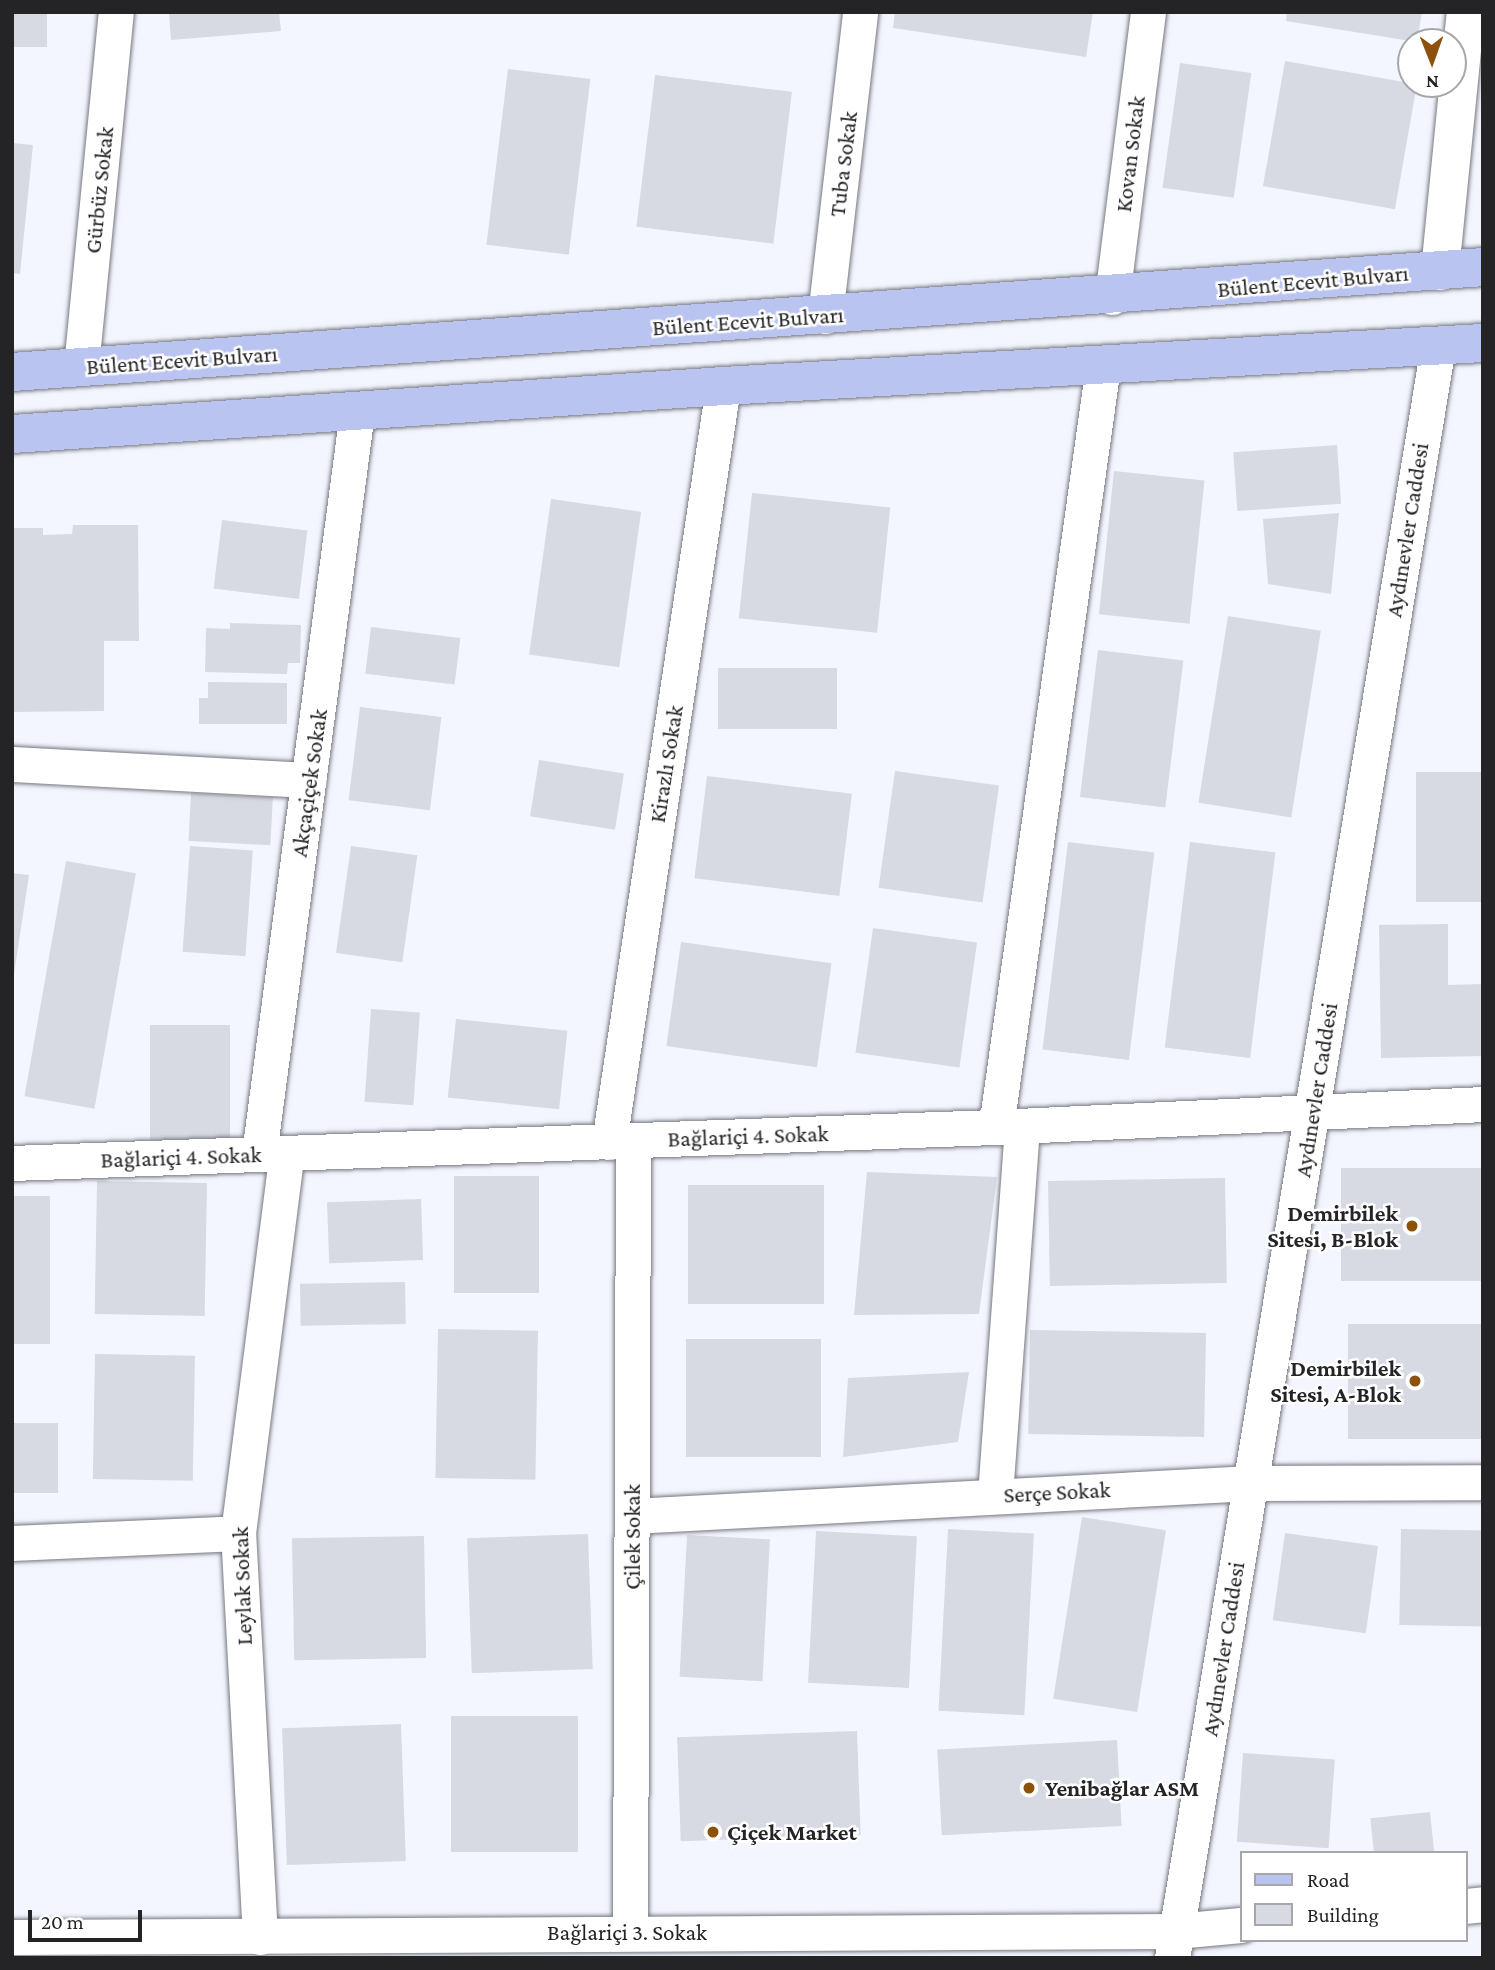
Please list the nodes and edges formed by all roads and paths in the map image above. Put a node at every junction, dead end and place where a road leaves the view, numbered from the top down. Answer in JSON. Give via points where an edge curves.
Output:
{"nodes":[{"id":1,"x":116,"y":12,"type":"edge"},
{"id":2,"x":860,"y":12,"type":"edge"},
{"id":3,"x":1148,"y":12,"type":"edge"},
{"id":4,"x":1466,"y":12,"type":"edge"},
{"id":5,"x":1483,"y":267,"type":"edge"},
{"id":6,"x":1440,"y":271,"type":"junction"},
{"id":7,"x":1112,"y":297,"type":"junction"},
{"id":8,"x":825,"y":316,"type":"junction"},
{"id":9,"x":1483,"y":343,"type":"edge"},
{"id":10,"x":1437,"y":346,"type":"junction"},
{"id":11,"x":1103,"y":366,"type":"junction"},
{"id":12,"x":81,"y":368,"type":"junction"},
{"id":13,"x":12,"y":372,"type":"edge"},
{"id":14,"x":723,"y":386,"type":"junction"},
{"id":15,"x":357,"y":412,"type":"junction"},
{"id":16,"x":12,"y":434,"type":"edge"},
{"id":17,"x":12,"y":764,"type":"edge"},
{"id":18,"x":309,"y":780,"type":"junction"},
{"id":19,"x":1483,"y":1104,"type":"edge"},
{"id":20,"x":1312,"y":1114,"type":"junction"},
{"id":21,"x":1009,"y":1126,"type":"junction"},
{"id":22,"x":621,"y":1141,"type":"junction"},
{"id":23,"x":273,"y":1154,"type":"junction"},
{"id":24,"x":12,"y":1163,"type":"edge"},
{"id":25,"x":1483,"y":1482,"type":"edge"},
{"id":26,"x":1251,"y":1483,"type":"junction"},
{"id":27,"x":995,"y":1495,"type":"junction"},
{"id":28,"x":632,"y":1516,"type":"junction"},
{"id":29,"x":238,"y":1533,"type":"junction"},
{"id":30,"x":12,"y":1543,"type":"edge"},
{"id":31,"x":1240,"y":1925,"type":"edge"},
{"id":32,"x":630,"y":1932,"type":"junction"},
{"id":33,"x":12,"y":1937,"type":"edge"},
{"id":34,"x":260,"y":1937,"type":"junction"},
{"id":35,"x":1174,"y":1944,"type":"edge"},
{"id":36,"x":560,"y":1945,"type":"edge"},
{"id":37,"x":863,"y":1945,"type":"edge"},
{"id":38,"x":207,"y":1948,"type":"edge"}],
"edges":[{"from":1,"to":12,"type":"street","name":"Gürbüz Sokak"},
{"from":2,"to":8,"type":"street","name":"Tuba Sokak"},
{"from":3,"to":7,"type":"street","name":"Kovan Sokak"},
{"from":4,"to":6,"type":"street"},
{"from":5,"to":6,"type":"main road","name":"Bülent Ecevit Bulvarı"},
{"from":6,"to":7,"type":"main road","name":"Bülent Ecevit Bulvarı"},
{"from":7,"to":8,"type":"main road","name":"Bülent Ecevit Bulvarı"},
{"from":8,"to":12,"type":"main road","name":"Bülent Ecevit Bulvarı"},
{"from":9,"to":10,"type":"main road"},
{"from":10,"to":11,"type":"main road"},
{"from":10,"to":20,"type":"street","name":"Aydınevler Caddesi"},
{"from":11,"to":14,"type":"main road"},
{"from":11,"to":21,"type":"street"},
{"from":12,"to":13,"type":"main road","name":"Bülent Ecevit Bulvarı"},
{"from":14,"to":15,"type":"main road"},
{"from":14,"to":22,"type":"street","name":"Kirazlı Sokak"},
{"from":15,"to":16,"type":"main road"},
{"from":15,"to":18,"type":"street","name":"Akçaçiçek Sokak"},
{"from":17,"to":18,"type":"street"},
{"from":18,"to":23,"type":"street","name":"Akçaçiçek Sokak"},
{"from":19,"to":20,"type":"street","name":"Bağlariçi 4. Sokak"},
{"from":20,"to":21,"type":"street","name":"Bağlariçi 4. Sokak"},
{"from":20,"to":26,"type":"street","name":"Aydınevler Caddesi"},
{"from":21,"to":22,"type":"street","name":"Bağlariçi 4. Sokak"},
{"from":21,"to":27,"type":"street"},
{"from":22,"to":23,"type":"street","name":"Bağlariçi 4. Sokak"},
{"from":22,"to":28,"type":"street","name":"Çilek Sokak"},
{"from":23,"to":24,"type":"street","name":"Bağlariçi 4. Sokak"},
{"from":23,"to":29,"type":"street","name":"Leylak Sokak"},
{"from":25,"to":26,"type":"street","name":"Serçe Sokak"},
{"from":26,"to":27,"type":"street","name":"Serçe Sokak"},
{"from":26,"to":35,"type":"street","name":"Aydınevler Caddesi"},
{"from":27,"to":28,"type":"street","name":"Serçe Sokak"},
{"from":28,"to":32,"type":"street","name":"Çilek Sokak"},
{"from":29,"to":30,"type":"street"},
{"from":29,"to":34,"type":"street","name":"Leylak Sokak"},
{"from":31,"to":35,"type":"street","name":"Bağlariçi 3. Sokak"},
{"from":32,"to":36,"type":"street","name":"Bağlariçi 3. Sokak"},
{"from":32,"to":37,"type":"street","name":"Bağlariçi 3. Sokak"},
{"from":33,"to":38,"type":"street","name":"Bağlariçi 3. Sokak"},
{"from":34,"to":36,"type":"street","name":"Bağlariçi 3. Sokak"},
{"from":34,"to":38,"type":"street","name":"Bağlariçi 3. Sokak"},
{"from":35,"to":37,"type":"street","name":"Bağlariçi 3. Sokak"}]}
